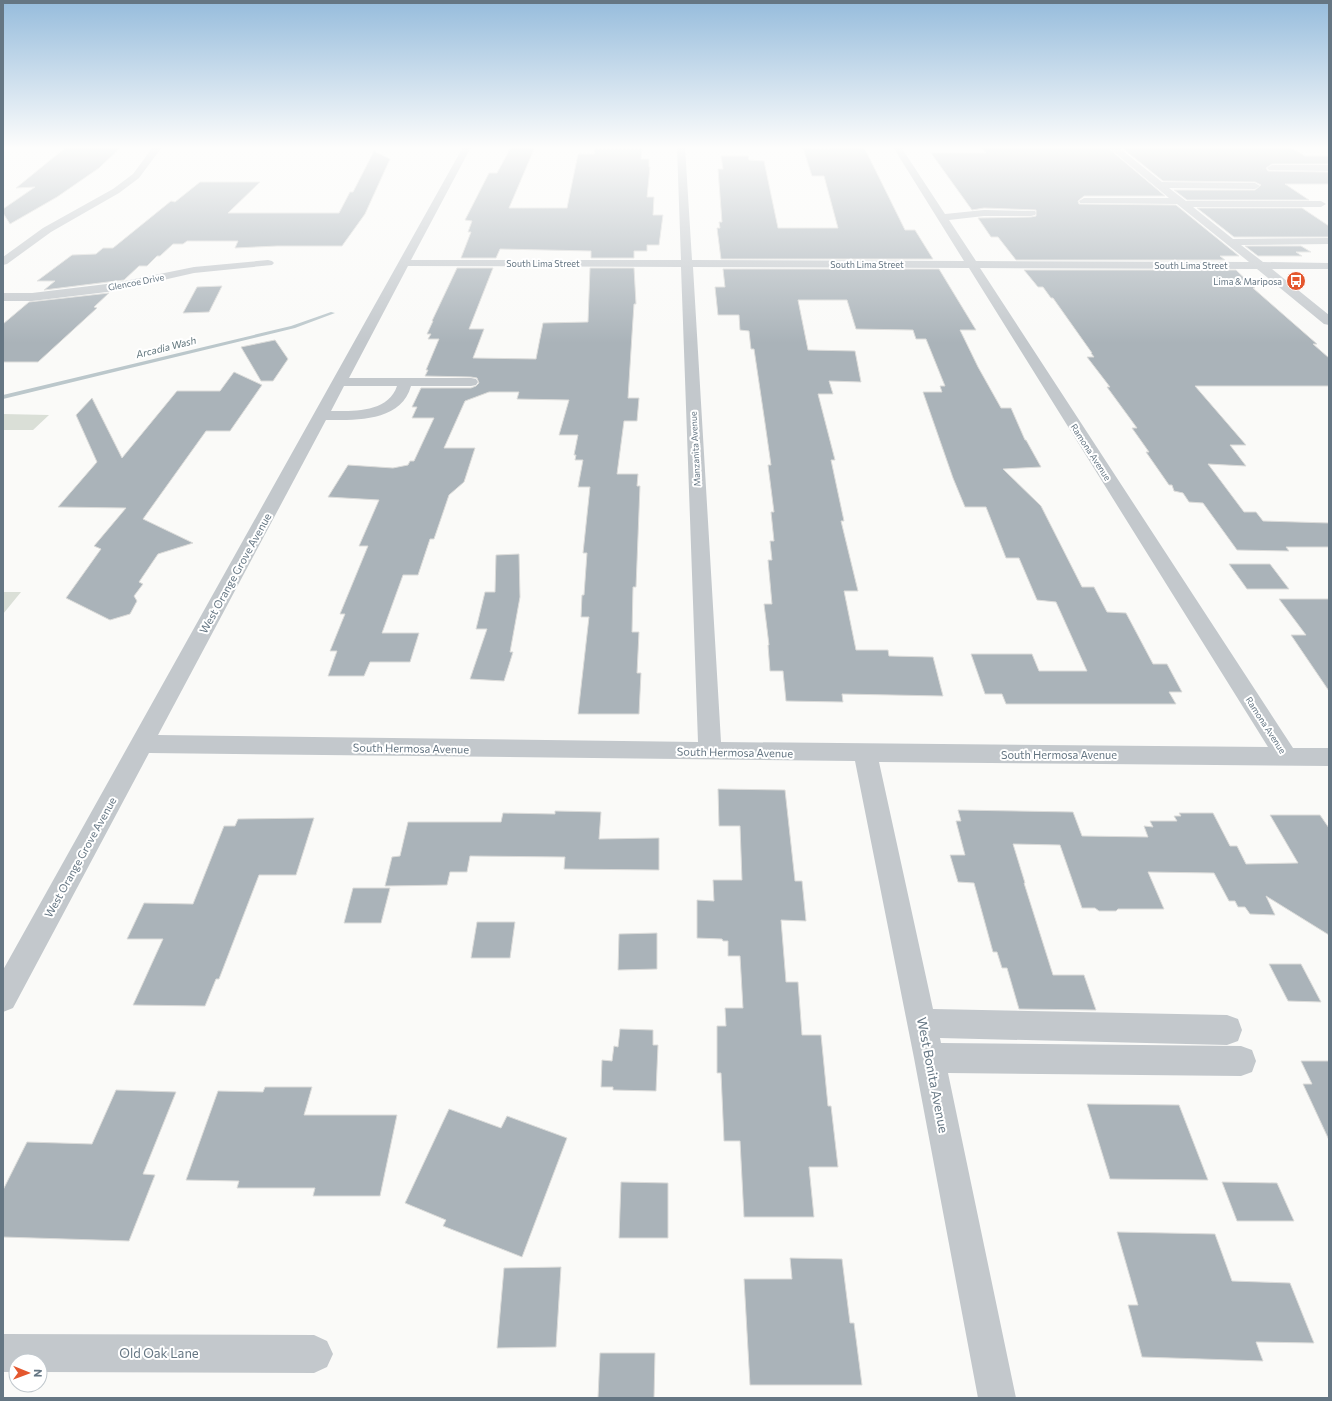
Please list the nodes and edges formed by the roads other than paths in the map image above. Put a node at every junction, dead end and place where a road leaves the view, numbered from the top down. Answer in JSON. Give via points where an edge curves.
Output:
{"nodes":[{"id":1,"x":78,"y":212,"type":"edge"},
{"id":2,"x":432,"y":212,"type":"edge"},
{"id":3,"x":683,"y":212,"type":"edge"},
{"id":4,"x":937,"y":212,"type":"edge"},
{"id":5,"x":1195,"y":212,"type":"edge"},
{"id":6,"x":1031,"y":213,"type":"dead end"},
{"id":7,"x":941,"y":218,"type":"junction"},
{"id":8,"x":1329,"y":241,"type":"edge"},
{"id":9,"x":1231,"y":242,"type":"junction"},
{"id":10,"x":3,"y":262,"type":"edge"},
{"id":11,"x":268,"y":263,"type":"dead end"},
{"id":12,"x":405,"y":263,"type":"junction"},
{"id":13,"x":686,"y":264,"type":"junction"},
{"id":14,"x":972,"y":264,"type":"junction"},
{"id":15,"x":1260,"y":266,"type":"junction"},
{"id":16,"x":1329,"y":266,"type":"edge"},
{"id":17,"x":3,"y":297,"type":"edge"},
{"id":18,"x":1309,"y":305,"type":"junction"},
{"id":19,"x":1329,"y":305,"type":"edge"},
{"id":20,"x":1329,"y":321,"type":"edge"},
{"id":21,"x":340,"y":382,"type":"junction"},
{"id":22,"x":405,"y":382,"type":"junction"},
{"id":23,"x":471,"y":382,"type":"dead end"},
{"id":24,"x":321,"y":416,"type":"junction"},
{"id":25,"x":142,"y":744,"type":"junction"},
{"id":26,"x":710,"y":751,"type":"junction"},
{"id":27,"x":865,"y":753,"type":"junction"},
{"id":28,"x":1286,"y":756,"type":"junction"},
{"id":29,"x":1329,"y":756,"type":"edge"},
{"id":30,"x":3,"y":998,"type":"edge"},
{"id":31,"x":922,"y":1023,"type":"junction"},
{"id":32,"x":1227,"y":1030,"type":"dead end"},
{"id":33,"x":929,"y":1058,"type":"junction"},
{"id":34,"x":1240,"y":1061,"type":"dead end"},
{"id":35,"x":3,"y":1353,"type":"edge"},
{"id":36,"x":314,"y":1354,"type":"dead end"},
{"id":37,"x":997,"y":1398,"type":"edge"}],
"edges":[{"from":1,"to":10,"type":"street","via":[[47,230]]},
{"from":2,"to":12,"type":"street","name":"West Orange Grove Avenue"},
{"from":3,"to":13,"type":"street","name":"Manzanita Avenue"},
{"from":4,"to":7,"type":"street","name":"Ramona Avenue"},
{"from":5,"to":9,"type":"street"},
{"from":6,"to":7,"type":"street","via":[[984,213]]},
{"from":7,"to":14,"type":"street","name":"Ramona Avenue"},
{"from":8,"to":9,"type":"street"},
{"from":9,"to":15,"type":"street"},
{"from":11,"to":17,"type":"street","name":"Glencoe Drive","via":[[194,270],[115,287],[32,297]]},
{"from":12,"to":13,"type":"street","name":"South Lima Street"},
{"from":12,"to":21,"type":"street","name":"West Orange Grove Avenue"},
{"from":13,"to":14,"type":"street","name":"South Lima Street"},
{"from":13,"to":26,"type":"street","name":"Manzanita Avenue"},
{"from":14,"to":15,"type":"street","name":"South Lima Street"},
{"from":14,"to":28,"type":"street","name":"Ramona Avenue"},
{"from":15,"to":16,"type":"street","name":"South Lima Street"},
{"from":15,"to":18,"type":"street"},
{"from":18,"to":19,"type":"street"},
{"from":18,"to":20,"type":"street"},
{"from":21,"to":22,"type":"street"},
{"from":21,"to":24,"type":"street","name":"West Orange Grove Avenue"},
{"from":22,"to":23,"type":"street"},
{"from":22,"to":24,"type":"street","via":[[400,394],[390,405],[376,412]]},
{"from":24,"to":25,"type":"street","name":"West Orange Grove Avenue"},
{"from":25,"to":26,"type":"street","name":"South Hermosa Avenue"},
{"from":25,"to":30,"type":"street","name":"West Orange Grove Avenue"},
{"from":26,"to":27,"type":"street","name":"South Hermosa Avenue"},
{"from":27,"to":28,"type":"street","name":"South Hermosa Avenue"},
{"from":27,"to":31,"type":"street","name":"West Bonita Avenue"},
{"from":28,"to":29,"type":"street","name":"South Hermosa Avenue"},
{"from":31,"to":32,"type":"street"},
{"from":31,"to":33,"type":"street","name":"West Bonita Avenue"},
{"from":33,"to":34,"type":"street"},
{"from":33,"to":37,"type":"street","name":"West Bonita Avenue"},
{"from":35,"to":36,"type":"street","name":"Old Oak Lane"}]}
